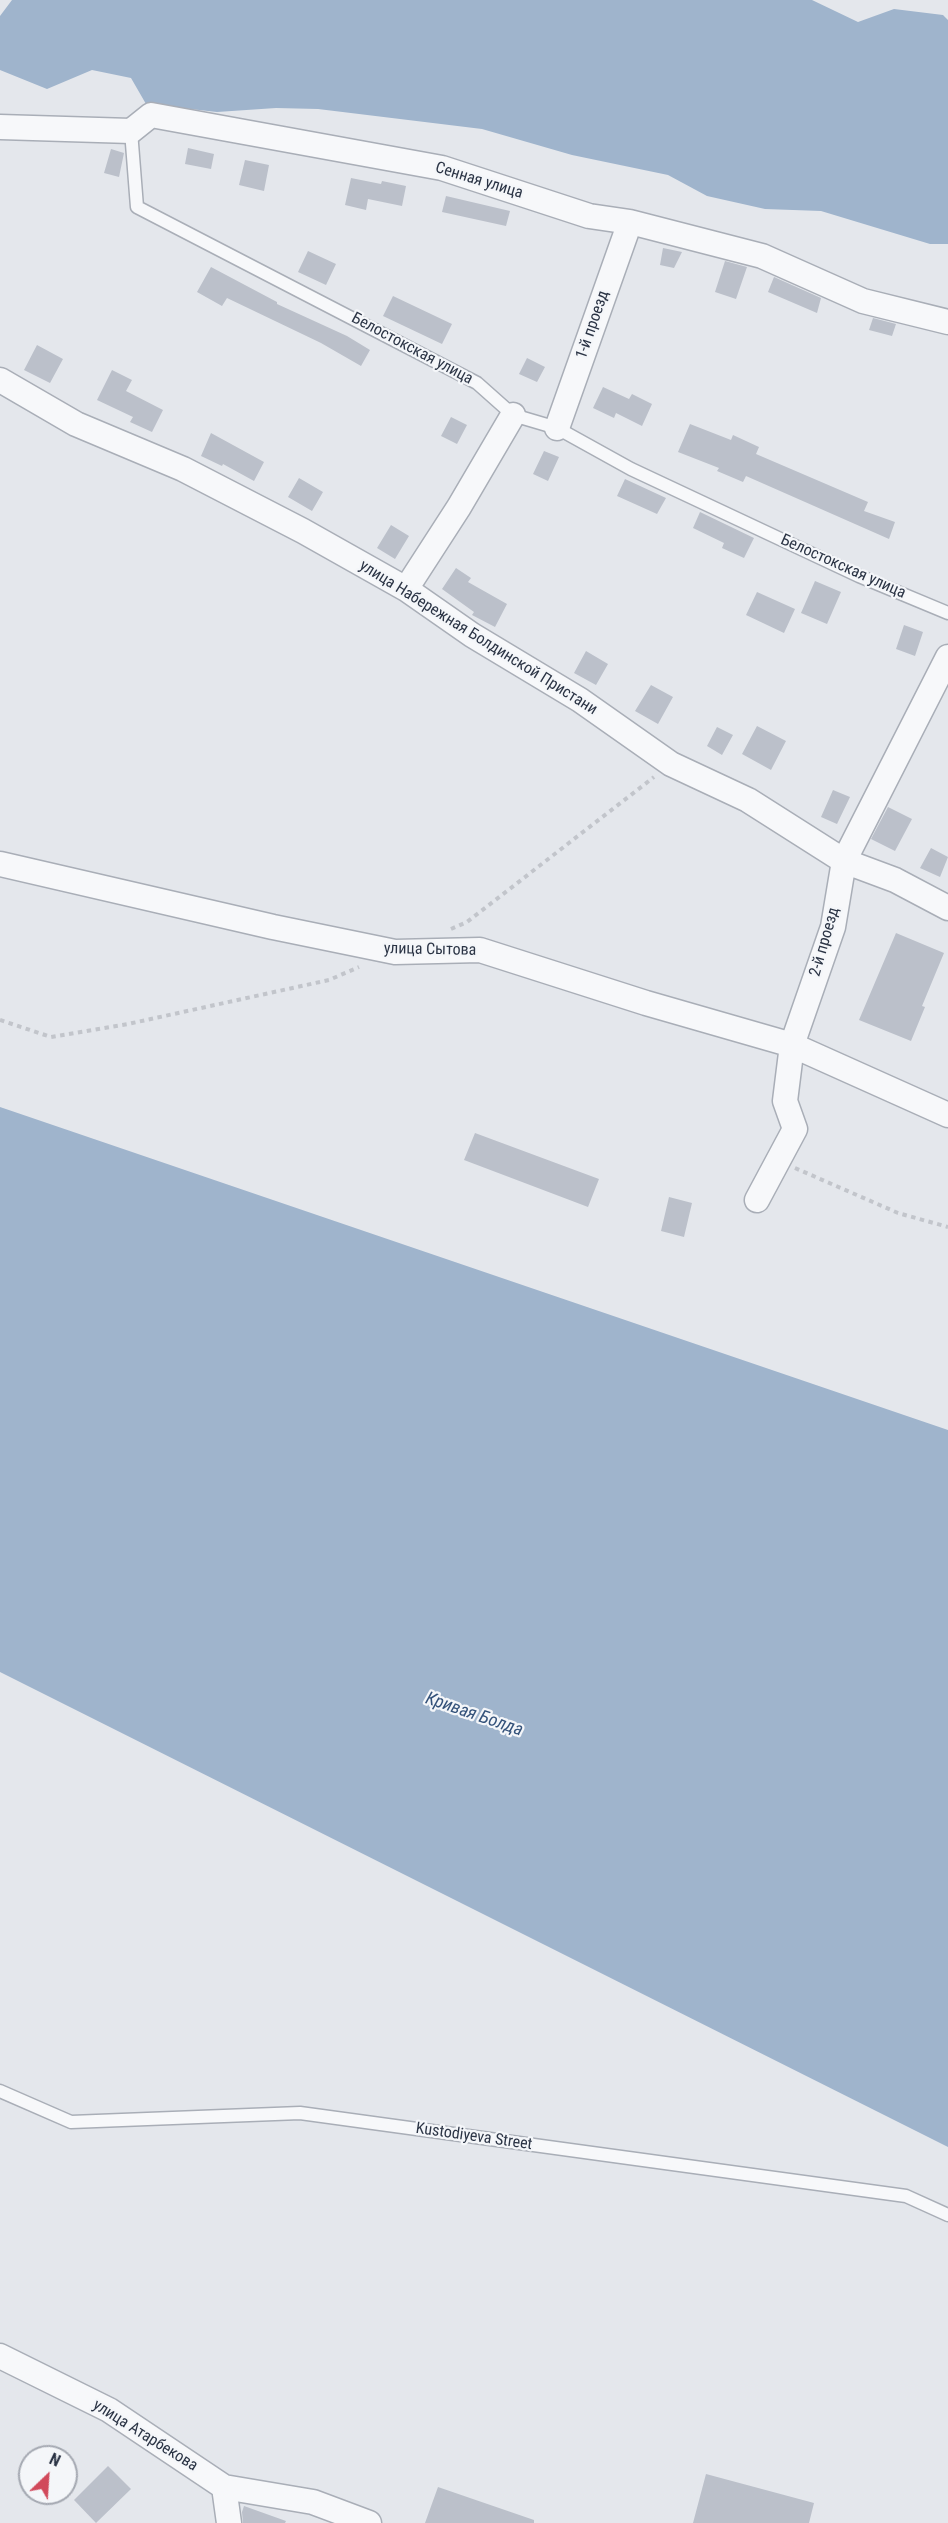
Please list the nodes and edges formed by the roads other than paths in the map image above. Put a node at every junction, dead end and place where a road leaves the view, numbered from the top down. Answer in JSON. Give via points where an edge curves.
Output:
{"nodes":[{"id":1,"x":0,"y":127,"type":"edge"},
{"id":2,"x":131,"y":131,"type":"junction"},
{"id":3,"x":630,"y":222,"type":"junction"},
{"id":4,"x":948,"y":322,"type":"edge"},
{"id":5,"x":0,"y":380,"type":"edge"},
{"id":6,"x":513,"y":415,"type":"junction"},
{"id":7,"x":557,"y":428,"type":"junction"},
{"id":8,"x":406,"y":590,"type":"junction"},
{"id":9,"x":948,"y":613,"type":"edge"},
{"id":10,"x":948,"y":657,"type":"edge"},
{"id":11,"x":844,"y":861,"type":"junction"},
{"id":12,"x":0,"y":864,"type":"edge"},
{"id":13,"x":948,"y":908,"type":"edge"},
{"id":14,"x":792,"y":1045,"type":"junction"},
{"id":15,"x":948,"y":1115,"type":"edge"},
{"id":16,"x":757,"y":1200,"type":"dead end"},
{"id":17,"x":0,"y":2091,"type":"edge"},
{"id":18,"x":948,"y":2215,"type":"edge"},
{"id":19,"x":0,"y":2356,"type":"edge"},
{"id":20,"x":224,"y":2487,"type":"junction"},
{"id":21,"x":230,"y":2523,"type":"edge"},
{"id":22,"x":369,"y":2523,"type":"edge"}],
"edges":[{"from":1,"to":2,"type":"street"},
{"from":2,"to":3,"type":"street","name":"Сенная улица","via":[[151,115],[442,168],[590,216]]},
{"from":2,"to":6,"type":"lane","name":"Белостокская улица","via":[[137,207],[477,382]]},
{"from":3,"to":4,"type":"street","name":"Сенная улица","via":[[762,256],[863,301]]},
{"from":3,"to":7,"type":"street","name":"1-й проезд"},
{"from":5,"to":8,"type":"street","name":"улица Набережная Болдинской Пристани","via":[[76,424],[183,469],[303,531]]},
{"from":6,"to":7,"type":"lane","name":"Белостокская улица"},
{"from":6,"to":8,"type":"street"},
{"from":7,"to":9,"type":"lane","name":"Белостокская улица","via":[[631,469],[859,576]]},
{"from":8,"to":11,"type":"street","name":"улица Набережная Болдинской Пристани","via":[[580,700],[672,764],[748,800]]},
{"from":10,"to":11,"type":"street","name":"2-й проезд"},
{"from":11,"to":13,"type":"street","name":"улица Набережная Болдинской Пристани","via":[[895,880]]},
{"from":11,"to":14,"type":"street","name":"2-й проезд","via":[[833,927]]},
{"from":12,"to":14,"type":"street","name":"улица Сытова","via":[[395,952],[480,950],[646,1004]]},
{"from":14,"to":15,"type":"street","name":"улица Сытова"},
{"from":14,"to":16,"type":"street","name":"2-й проезд","via":[[785,1101],[795,1130]]},
{"from":17,"to":18,"type":"lane","name":"Kustodiyeva Street","via":[[71,2122],[300,2113],[906,2196]]},
{"from":19,"to":20,"type":"street","name":"улица Атарбекова","via":[[109,2410]]},
{"from":20,"to":21,"type":"street"},
{"from":20,"to":22,"type":"street","via":[[313,2502]]}]}
